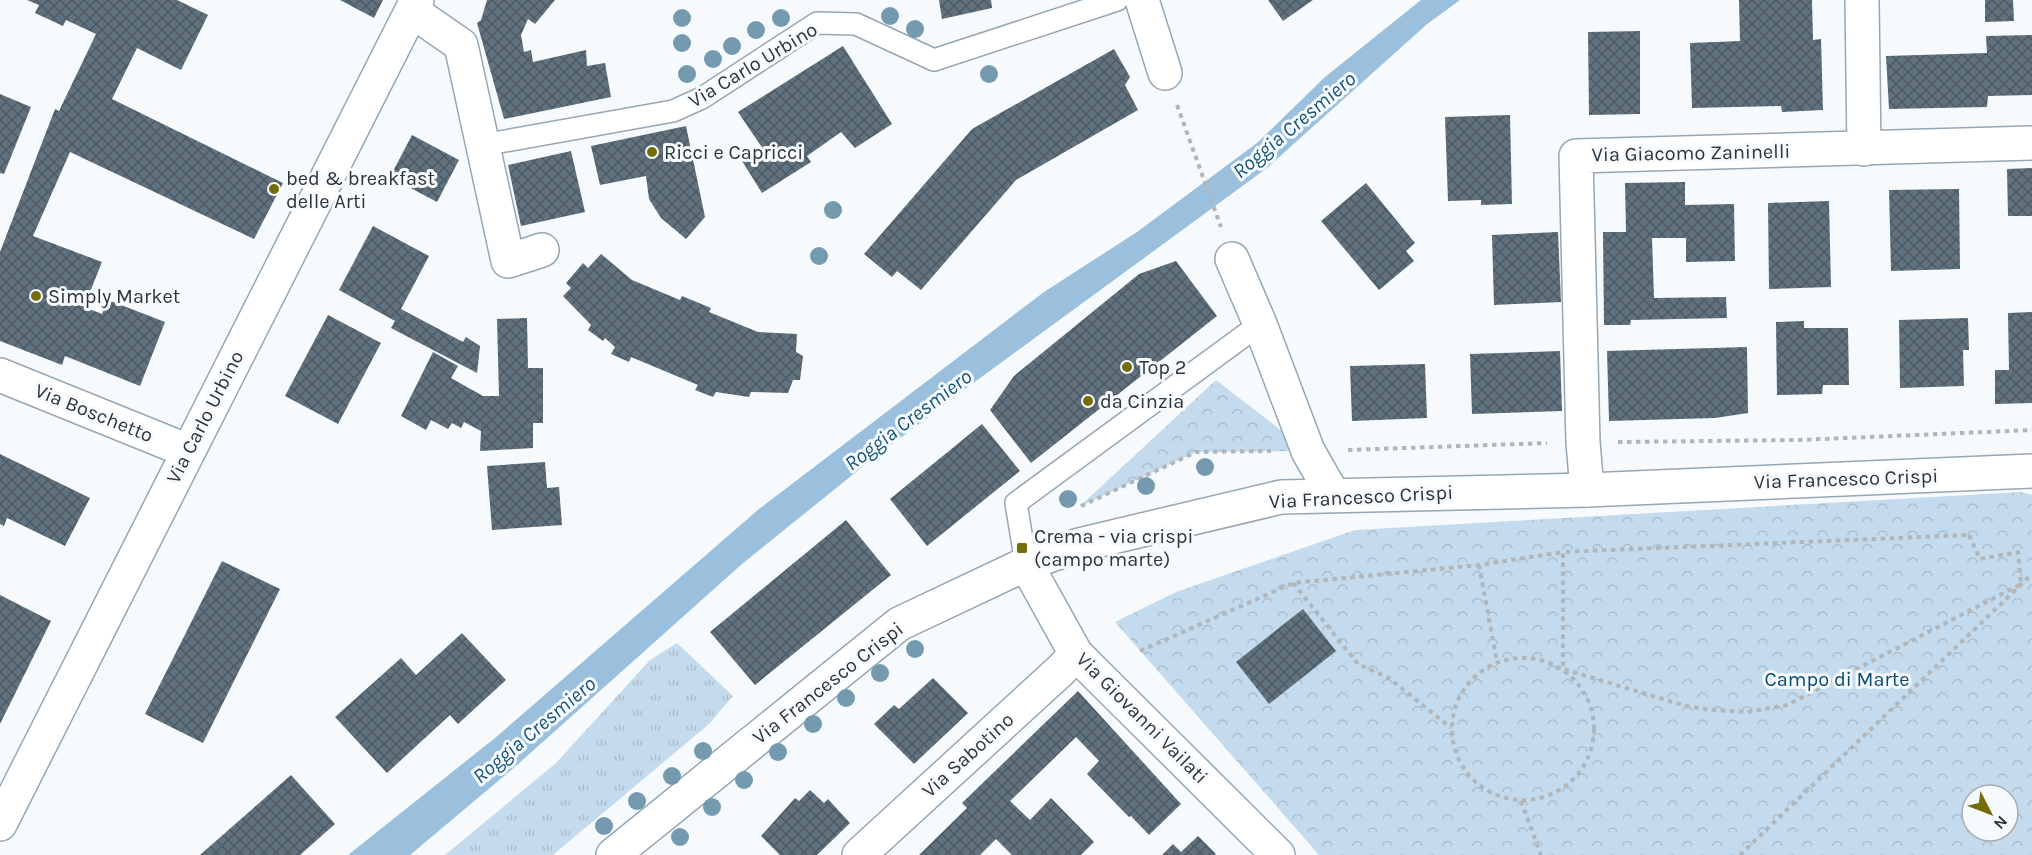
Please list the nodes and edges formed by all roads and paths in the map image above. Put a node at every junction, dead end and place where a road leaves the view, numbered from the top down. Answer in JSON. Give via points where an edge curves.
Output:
{"nodes":[{"id":1,"x":1118,"y":0,"type":"edge"},
{"id":2,"x":1142,"y":0,"type":"edge"},
{"id":3,"x":1862,"y":0,"type":"edge"},
{"id":4,"x":414,"y":5,"type":"edge"},
{"id":5,"x":1165,"y":73,"type":"joint"},
{"id":6,"x":2032,"y":143,"type":"edge"},
{"id":7,"x":483,"y":145,"type":"junction"},
{"id":8,"x":1864,"y":149,"type":"junction"},
{"id":9,"x":542,"y":250,"type":"dead end"},
{"id":10,"x":1232,"y":259,"type":"joint"},
{"id":11,"x":1260,"y":324,"type":"junction"},
{"id":12,"x":0,"y":375,"type":"edge"},
{"id":13,"x":2032,"y":430,"type":"edge"},
{"id":14,"x":1583,"y":442,"type":"junction"},
{"id":15,"x":188,"y":451,"type":"junction"},
{"id":16,"x":1308,"y":451,"type":"junction"},
{"id":17,"x":2032,"y":471,"type":"edge"},
{"id":18,"x":1587,"y":490,"type":"junction"},
{"id":19,"x":1333,"y":495,"type":"junction"},
{"id":20,"x":1079,"y":545,"type":"junction"},
{"id":21,"x":1563,"y":552,"type":"junction"},
{"id":22,"x":1026,"y":564,"type":"junction"},
{"id":23,"x":1479,"y":565,"type":"junction"},
{"id":24,"x":2032,"y":574,"type":"edge"},
{"id":25,"x":1293,"y":583,"type":"junction"},
{"id":26,"x":2022,"y":584,"type":"junction"},
{"id":27,"x":1140,"y":651,"type":"dead end"},
{"id":28,"x":1076,"y":654,"type":"junction"},
{"id":29,"x":1497,"y":662,"type":"junction"},
{"id":30,"x":1563,"y":669,"type":"junction"},
{"id":31,"x":1451,"y":728,"type":"junction"},
{"id":32,"x":1521,"y":801,"type":"junction"},
{"id":33,"x":0,"y":824,"type":"edge"},
{"id":34,"x":613,"y":855,"type":"edge"},
{"id":35,"x":859,"y":855,"type":"edge"},
{"id":36,"x":1278,"y":855,"type":"edge"},
{"id":37,"x":1541,"y":855,"type":"edge"},
{"id":38,"x":1740,"y":855,"type":"edge"}],
"edges":[{"from":1,"to":7,"type":"lane","name":"Via Carlo Urbino","via":[[934,60],[856,24],[817,23],[702,98],[673,111]]},
{"from":2,"to":5,"type":"street"},
{"from":3,"to":8,"type":"street"},
{"from":4,"to":7,"type":"street","name":"Via Carlo Urbino","via":[[461,45]]},
{"from":4,"to":15,"type":"street","name":"Via Carlo Urbino"},
{"from":5,"to":10,"type":"path"},
{"from":6,"to":8,"type":"street","name":"Via Giacomo Zaninelli"},
{"from":7,"to":9,"type":"street","name":"Via Carlo Urbino","via":[[508,261]]},
{"from":8,"to":14,"type":"street","name":"Via Giacomo Zaninelli","via":[[1576,156]]},
{"from":10,"to":11,"type":"street"},
{"from":11,"to":16,"type":"street"},
{"from":11,"to":22,"type":"lane","via":[[1016,503]]},
{"from":12,"to":15,"type":"street","name":"Via Boschetto"},
{"from":13,"to":14,"type":"path","via":[[1799,440]]},
{"from":14,"to":16,"type":"path"},
{"from":14,"to":18,"type":"street","name":"Via Giacomo Zaninelli"},
{"from":15,"to":33,"type":"street","name":"Via Carlo Urbino"},
{"from":16,"to":19,"type":"street"},
{"from":16,"to":20,"type":"path","via":[[1196,452],[1079,507]]},
{"from":17,"to":18,"type":"street","name":"Via Francesco Crispi"},
{"from":18,"to":19,"type":"street","name":"Via Francesco Crispi"},
{"from":19,"to":20,"type":"street","name":"Via Francesco Crispi","via":[[1281,497]]},
{"from":20,"to":22,"type":"street","name":"Via Francesco Crispi"},
{"from":21,"to":23,"type":"path"},
{"from":21,"to":26,"type":"path","via":[[1969,535],[1980,559],[2018,552]]},
{"from":21,"to":30,"type":"path"},
{"from":22,"to":28,"type":"street","name":"Via Giovanni Vailati"},
{"from":22,"to":34,"type":"street","name":"Via Francesco Crispi","via":[[899,624]]},
{"from":23,"to":25,"type":"path"},
{"from":23,"to":29,"type":"path"},
{"from":24,"to":26,"type":"path"},
{"from":25,"to":27,"type":"path"},
{"from":25,"to":31,"type":"path","via":[[1358,664],[1389,678]]},
{"from":26,"to":30,"type":"path","via":[[1787,705],[1748,712],[1710,710]]},
{"from":26,"to":38,"type":"path"},
{"from":28,"to":35,"type":"street","name":"Via Sabotino"},
{"from":28,"to":36,"type":"street","name":"Via Giovanni Vailati"},
{"from":29,"to":30,"type":"path","via":[[1520,657],[1542,659]]},
{"from":29,"to":31,"type":"path","via":[[1473,677],[1457,701]]},
{"from":30,"to":32,"type":"path","via":[[1582,687],[1593,711],[1595,738],[1587,763],[1570,784],[1547,797]]},
{"from":31,"to":32,"type":"path","via":[[1456,755],[1471,779],[1493,795]]},
{"from":32,"to":37,"type":"path"}]}
